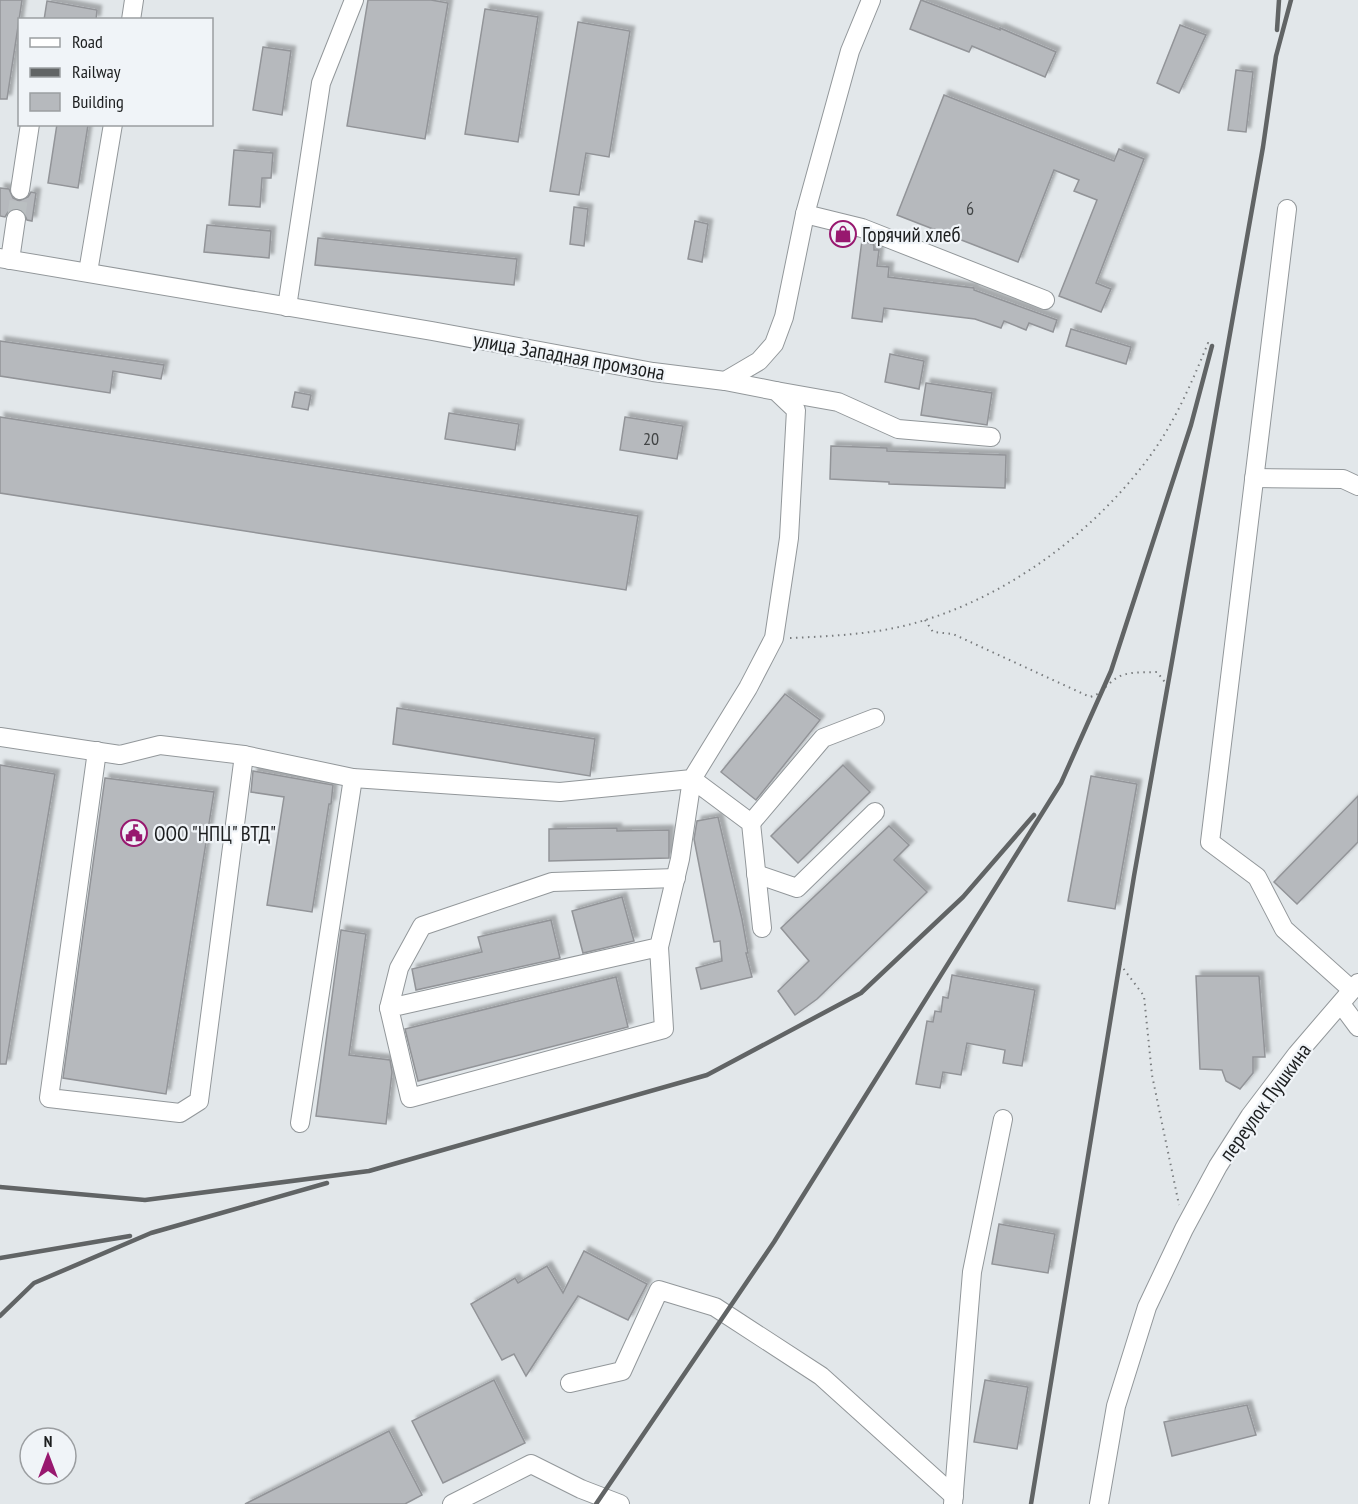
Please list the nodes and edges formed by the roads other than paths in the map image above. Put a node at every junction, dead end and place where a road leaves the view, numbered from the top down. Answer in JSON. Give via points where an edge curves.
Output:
{"nodes":[{"id":1,"x":134,"y":0,"type":"edge"},
{"id":2,"x":354,"y":0,"type":"edge"},
{"id":3,"x":871,"y":0,"type":"edge"},
{"id":4,"x":131,"y":18,"type":"edge"},
{"id":5,"x":30,"y":126,"type":"edge"},
{"id":6,"x":113,"y":126,"type":"edge"},
{"id":7,"x":20,"y":190,"type":"tunnel mouth"},
{"id":8,"x":1287,"y":209,"type":"dead end"},
{"id":9,"x":805,"y":214,"type":"junction"},
{"id":10,"x":16,"y":219,"type":"tunnel mouth"},
{"id":11,"x":5,"y":259,"type":"edge"},
{"id":12,"x":88,"y":272,"type":"junction"},
{"id":13,"x":1045,"y":300,"type":"dead end"},
{"id":14,"x":287,"y":307,"type":"junction"},
{"id":15,"x":725,"y":381,"type":"junction"},
{"id":16,"x":776,"y":391,"type":"junction"},
{"id":17,"x":991,"y":437,"type":"dead end"},
{"id":18,"x":1254,"y":478,"type":"junction"},
{"id":19,"x":1358,"y":486,"type":"edge"},
{"id":20,"x":875,"y":718,"type":"dead end"},
{"id":21,"x":0,"y":737,"type":"edge"},
{"id":22,"x":97,"y":752,"type":"junction"},
{"id":23,"x":244,"y":755,"type":"junction"},
{"id":24,"x":353,"y":778,"type":"junction"},
{"id":25,"x":692,"y":779,"type":"junction"},
{"id":26,"x":875,"y":812,"type":"dead end"},
{"id":27,"x":751,"y":823,"type":"junction"},
{"id":28,"x":756,"y":874,"type":"junction"},
{"id":29,"x":676,"y":878,"type":"junction"},
{"id":30,"x":762,"y":928,"type":"dead end"},
{"id":31,"x":659,"y":947,"type":"junction"},
{"id":32,"x":1355,"y":986,"type":"edge"},
{"id":33,"x":1341,"y":1004,"type":"junction"},
{"id":34,"x":389,"y":1008,"type":"junction"},
{"id":35,"x":1358,"y":1027,"type":"edge"},
{"id":36,"x":1003,"y":1119,"type":"dead end"},
{"id":37,"x":300,"y":1123,"type":"dead end"},
{"id":38,"x":570,"y":1383,"type":"dead end"},
{"id":39,"x":953,"y":1500,"type":"edge"},
{"id":40,"x":452,"y":1504,"type":"edge"},
{"id":41,"x":620,"y":1504,"type":"edge"},
{"id":42,"x":1099,"y":1504,"type":"edge"}],
"edges":[{"from":1,"to":4,"type":"street"},
{"from":2,"to":14,"type":"street","via":[[321,83]]},
{"from":3,"to":9,"type":"street","via":[[850,51]]},
{"from":5,"to":7,"type":"street"},
{"from":6,"to":12,"type":"street"},
{"from":8,"to":18,"type":"street"},
{"from":9,"to":13,"type":"street","via":[[862,228]]},
{"from":9,"to":15,"type":"street","via":[[784,317],[774,344],[759,361]]},
{"from":10,"to":11,"type":"street"},
{"from":11,"to":12,"type":"street","name":"улица Западная промзона"},
{"from":12,"to":14,"type":"street","name":"улица Западная промзона"},
{"from":14,"to":15,"type":"street","name":"улица Западная промзона","via":[[653,372]]},
{"from":15,"to":16,"type":"street","name":"улица Западная промзона"},
{"from":16,"to":17,"type":"street","name":"улица Западная промзона","via":[[838,402],[898,429]]},
{"from":16,"to":25,"type":"street","via":[[796,411],[789,538],[774,638]]},
{"from":18,"to":19,"type":"street","via":[[1343,479]]},
{"from":18,"to":32,"type":"street","via":[[1210,842],[1257,877],[1284,929]]},
{"from":20,"to":27,"type":"street","via":[[823,738]]},
{"from":21,"to":22,"type":"street"},
{"from":22,"to":23,"type":"street","via":[[120,755],[160,745]]},
{"from":22,"to":23,"type":"street","via":[[49,1098],[180,1113],[199,1101]]},
{"from":23,"to":24,"type":"street"},
{"from":24,"to":25,"type":"street","via":[[560,792]]},
{"from":24,"to":37,"type":"street"},
{"from":25,"to":27,"type":"street"},
{"from":25,"to":29,"type":"street"},
{"from":26,"to":28,"type":"street","via":[[797,888]]},
{"from":27,"to":28,"type":"street"},
{"from":28,"to":30,"type":"street"},
{"from":29,"to":31,"type":"street"},
{"from":29,"to":34,"type":"street","via":[[552,882],[422,926],[399,968]]},
{"from":31,"to":34,"type":"street"},
{"from":31,"to":34,"type":"street","via":[[664,1029],[410,1098]]},
{"from":32,"to":33,"type":"street","name":"переулок Пушкина"},
{"from":33,"to":35,"type":"street"},
{"from":33,"to":42,"type":"street","name":"переулок Пушкина","via":[[1250,1116],[1184,1229],[1147,1307],[1116,1406]]},
{"from":36,"to":39,"type":"street","via":[[972,1272]]},
{"from":38,"to":39,"type":"street","via":[[622,1371],[659,1290],[715,1307],[821,1376]]},
{"from":40,"to":41,"type":"street","via":[[531,1464]]}]}
